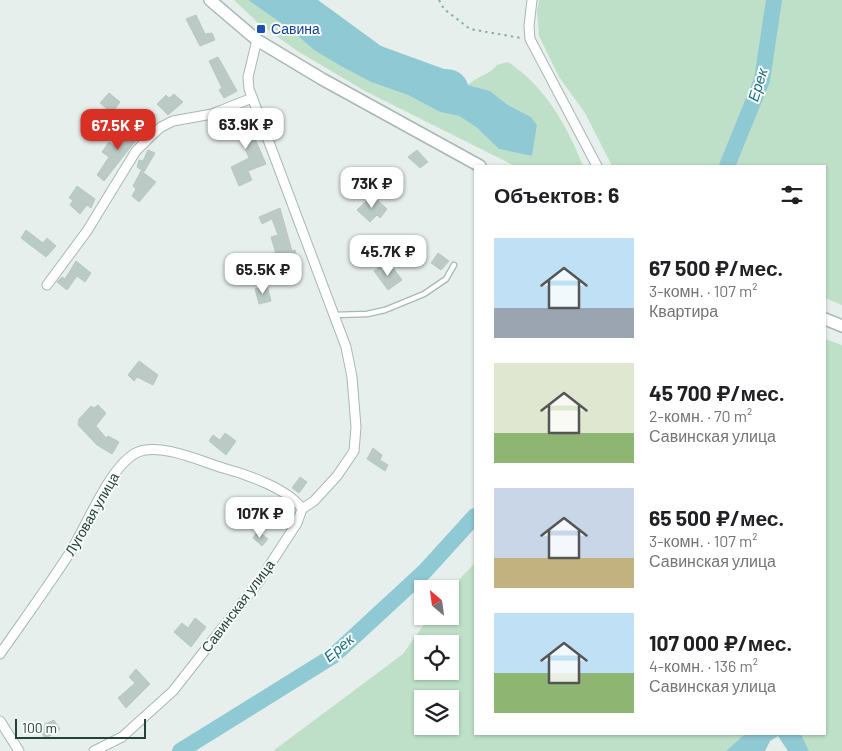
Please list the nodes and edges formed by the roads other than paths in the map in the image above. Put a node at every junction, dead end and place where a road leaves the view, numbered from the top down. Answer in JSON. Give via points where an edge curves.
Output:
{"nodes":[{"id":1,"x":210,"y":0,"type":"edge"},
{"id":2,"x":532,"y":0,"type":"edge"},
{"id":3,"x":257,"y":40,"type":"junction"},
{"id":4,"x":252,"y":98,"type":"junction"},
{"id":5,"x":478,"y":165,"type":"edge"},
{"id":6,"x":596,"y":165,"type":"edge"},
{"id":7,"x":454,"y":265,"type":"dead end"},
{"id":8,"x":47,"y":285,"type":"dead end"},
{"id":9,"x":335,"y":315,"type":"junction"},
{"id":10,"x":826,"y":319,"type":"edge"},
{"id":11,"x":842,"y":326,"type":"edge"},
{"id":12,"x":302,"y":509,"type":"junction"},
{"id":13,"x":0,"y":654,"type":"edge"},
{"id":14,"x":0,"y":721,"type":"edge"},
{"id":15,"x":19,"y":751,"type":"edge"},
{"id":16,"x":94,"y":751,"type":"edge"}],
"edges":[{"from":1,"to":3,"type":"street"},
{"from":2,"to":6,"type":"street","via":[[530,39]]},
{"from":3,"to":4,"type":"street","name":"Савинская улица","via":[[248,77]]},
{"from":3,"to":5,"type":"street"},
{"from":4,"to":8,"type":"street","via":[[212,114],[173,121],[151,136],[136,151],[87,231]]},
{"from":4,"to":9,"type":"street","name":"Савинская улица"},
{"from":7,"to":9,"type":"lane","via":[[446,279],[424,294],[386,310]]},
{"from":9,"to":12,"type":"street","name":"Савинская улица","via":[[352,377],[356,427],[354,451],[332,482]]},
{"from":10,"to":11,"type":"street"},
{"from":12,"to":13,"type":"street","name":"Луговая улица","via":[[296,500],[252,477],[156,449],[139,452],[114,473],[69,554]]},
{"from":12,"to":16,"type":"street","name":"Савинская улица","via":[[297,523],[260,580],[173,691],[122,737]]},
{"from":14,"to":15,"type":"street"}]}
